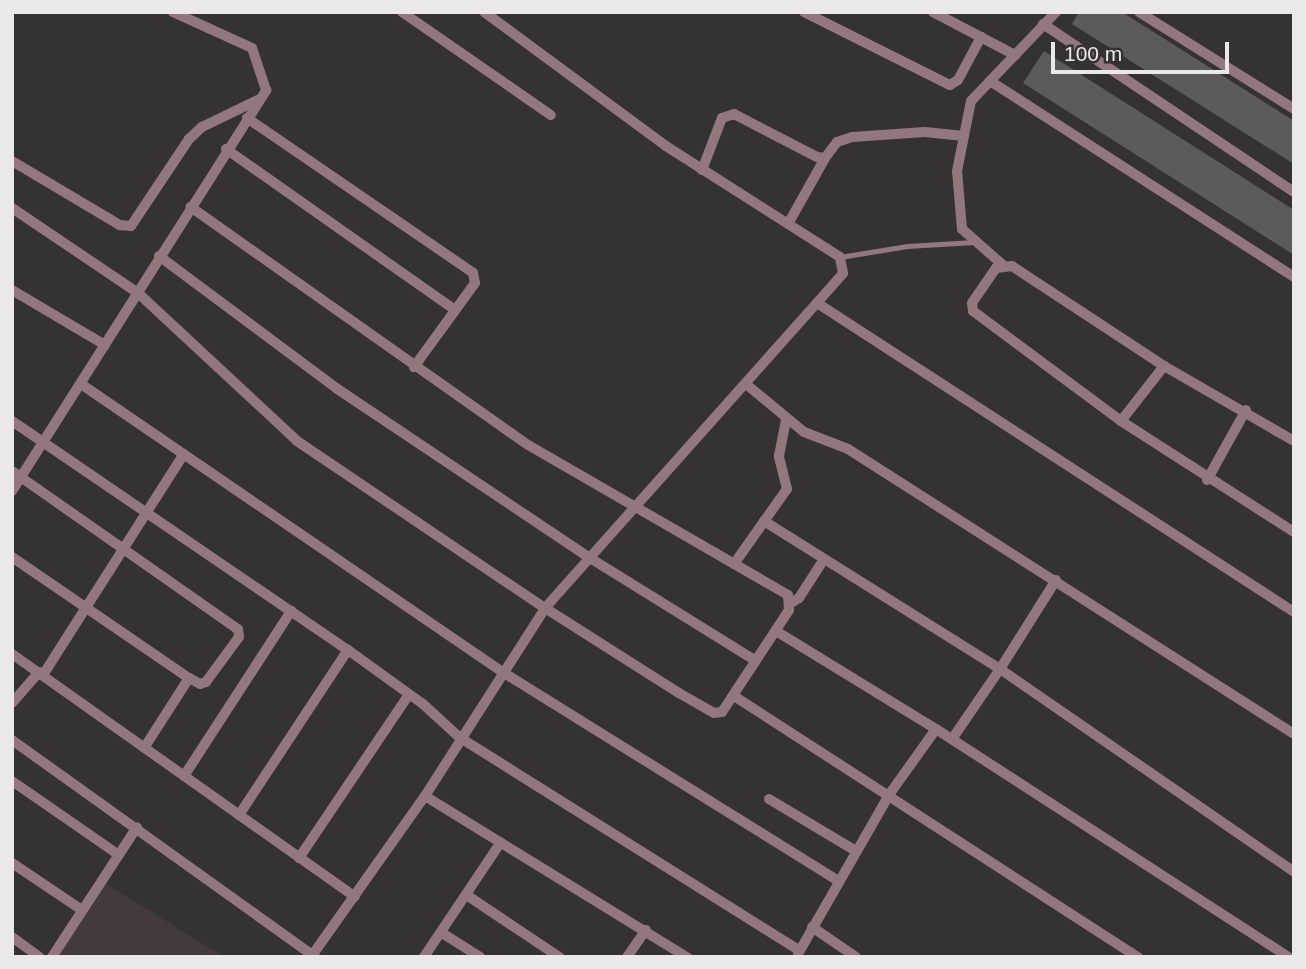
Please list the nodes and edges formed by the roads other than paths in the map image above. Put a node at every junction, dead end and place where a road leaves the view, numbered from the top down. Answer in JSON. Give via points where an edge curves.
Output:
{"nodes":[{"id":1,"x":173,"y":12,"type":"edge"},
{"id":2,"x":402,"y":12,"type":"edge"},
{"id":3,"x":484,"y":12,"type":"edge"},
{"id":4,"x":804,"y":12,"type":"edge"},
{"id":5,"x":933,"y":12,"type":"edge"},
{"id":6,"x":1055,"y":12,"type":"edge"},
{"id":7,"x":1139,"y":12,"type":"edge"},
{"id":8,"x":1044,"y":24,"type":"junction"},
{"id":9,"x":981,"y":37,"type":"junction"},
{"id":10,"x":1015,"y":55,"type":"junction"},
{"id":11,"x":990,"y":81,"type":"junction"},
{"id":12,"x":262,"y":98,"type":"junction"},
{"id":13,"x":1294,"y":109,"type":"edge"},
{"id":14,"x":551,"y":115,"type":"dead end"},
{"id":15,"x":247,"y":118,"type":"junction"},
{"id":16,"x":964,"y":136,"type":"junction"},
{"id":17,"x":226,"y":149,"type":"junction"},
{"id":18,"x":825,"y":158,"type":"junction"},
{"id":19,"x":16,"y":164,"type":"edge"},
{"id":20,"x":702,"y":170,"type":"junction"},
{"id":21,"x":12,"y":178,"type":"edge"},
{"id":22,"x":1294,"y":192,"type":"edge"},
{"id":23,"x":190,"y":207,"type":"junction"},
{"id":24,"x":12,"y":208,"type":"edge"},
{"id":25,"x":788,"y":225,"type":"junction"},
{"id":26,"x":974,"y":242,"type":"junction"},
{"id":27,"x":159,"y":256,"type":"junction"},
{"id":28,"x":840,"y":257,"type":"junction"},
{"id":29,"x":1004,"y":265,"type":"junction"},
{"id":30,"x":1294,"y":277,"type":"edge"},
{"id":31,"x":12,"y":290,"type":"edge"},
{"id":32,"x":138,"y":293,"type":"junction"},
{"id":33,"x":817,"y":303,"type":"junction"},
{"id":34,"x":454,"y":310,"type":"junction"},
{"id":35,"x":105,"y":345,"type":"junction"},
{"id":36,"x":1164,"y":366,"type":"junction"},
{"id":37,"x":414,"y":367,"type":"junction"},
{"id":38,"x":81,"y":384,"type":"junction"},
{"id":39,"x":746,"y":384,"type":"junction"},
{"id":40,"x":1246,"y":410,"type":"junction"},
{"id":41,"x":786,"y":419,"type":"junction"},
{"id":42,"x":12,"y":421,"type":"edge"},
{"id":43,"x":1121,"y":421,"type":"junction"},
{"id":44,"x":1294,"y":441,"type":"edge"},
{"id":45,"x":43,"y":444,"type":"junction"},
{"id":46,"x":184,"y":454,"type":"junction"},
{"id":47,"x":17,"y":474,"type":"edge"},
{"id":48,"x":1207,"y":480,"type":"junction"},
{"id":49,"x":12,"y":491,"type":"edge"},
{"id":50,"x":636,"y":510,"type":"junction"},
{"id":51,"x":147,"y":513,"type":"junction"},
{"id":52,"x":764,"y":521,"type":"junction"},
{"id":53,"x":1294,"y":531,"type":"edge"},
{"id":54,"x":124,"y":550,"type":"junction"},
{"id":55,"x":12,"y":557,"type":"edge"},
{"id":56,"x":590,"y":558,"type":"junction"},
{"id":57,"x":824,"y":559,"type":"junction"},
{"id":58,"x":734,"y":564,"type":"junction"},
{"id":59,"x":1056,"y":580,"type":"junction"},
{"id":60,"x":791,"y":603,"type":"junction"},
{"id":61,"x":545,"y":608,"type":"junction"},
{"id":62,"x":88,"y":609,"type":"junction"},
{"id":63,"x":291,"y":611,"type":"junction"},
{"id":64,"x":1294,"y":612,"type":"edge"},
{"id":65,"x":776,"y":631,"type":"junction"},
{"id":66,"x":348,"y":650,"type":"junction"},
{"id":67,"x":12,"y":654,"type":"edge"},
{"id":68,"x":756,"y":661,"type":"junction"},
{"id":69,"x":1000,"y":668,"type":"junction"},
{"id":70,"x":501,"y":671,"type":"junction"},
{"id":71,"x":41,"y":673,"type":"junction"},
{"id":72,"x":189,"y":678,"type":"junction"},
{"id":73,"x":409,"y":694,"type":"junction"},
{"id":74,"x":734,"y":696,"type":"junction"},
{"id":75,"x":13,"y":702,"type":"edge"},
{"id":76,"x":936,"y":729,"type":"junction"},
{"id":77,"x":1294,"y":734,"type":"edge"},
{"id":78,"x":459,"y":737,"type":"junction"},
{"id":79,"x":952,"y":739,"type":"junction"},
{"id":80,"x":12,"y":740,"type":"edge"},
{"id":81,"x":144,"y":748,"type":"junction"},
{"id":82,"x":184,"y":776,"type":"junction"},
{"id":83,"x":12,"y":781,"type":"edge"},
{"id":84,"x":889,"y":795,"type":"junction"},
{"id":85,"x":425,"y":796,"type":"junction"},
{"id":86,"x":769,"y":799,"type":"dead end"},
{"id":87,"x":239,"y":815,"type":"junction"},
{"id":88,"x":137,"y":827,"type":"junction"},
{"id":89,"x":501,"y":842,"type":"junction"},
{"id":90,"x":856,"y":851,"type":"junction"},
{"id":91,"x":119,"y":855,"type":"junction"},
{"id":92,"x":299,"y":858,"type":"junction"},
{"id":93,"x":12,"y":863,"type":"edge"},
{"id":94,"x":1294,"y":872,"type":"edge"},
{"id":95,"x":839,"y":881,"type":"junction"},
{"id":96,"x":468,"y":896,"type":"junction"},
{"id":97,"x":355,"y":897,"type":"junction"},
{"id":98,"x":82,"y":910,"type":"junction"},
{"id":99,"x":812,"y":927,"type":"junction"},
{"id":100,"x":646,"y":930,"type":"junction"},
{"id":101,"x":442,"y":933,"type":"junction"},
{"id":102,"x":12,"y":937,"type":"edge"},
{"id":103,"x":798,"y":954,"type":"edge"},
{"id":104,"x":313,"y":956,"type":"edge"},
{"id":105,"x":40,"y":957,"type":"edge"},
{"id":106,"x":52,"y":957,"type":"edge"},
{"id":107,"x":424,"y":957,"type":"edge"},
{"id":108,"x":480,"y":957,"type":"edge"},
{"id":109,"x":559,"y":957,"type":"edge"},
{"id":110,"x":627,"y":957,"type":"edge"},
{"id":111,"x":687,"y":957,"type":"edge"},
{"id":112,"x":856,"y":957,"type":"edge"},
{"id":113,"x":1138,"y":957,"type":"edge"},
{"id":114,"x":1288,"y":957,"type":"edge"}],
"edges":[{"from":1,"to":12,"type":"street","via":[[252,48],[266,80]]},
{"from":2,"to":14,"type":"street"},
{"from":3,"to":20,"type":"street"},
{"from":4,"to":9,"type":"street","via":[[950,85],[958,80]]},
{"from":5,"to":9,"type":"street"},
{"from":6,"to":8,"type":"street"},
{"from":7,"to":13,"type":"street"},
{"from":8,"to":10,"type":"street"},
{"from":8,"to":22,"type":"street"},
{"from":9,"to":10,"type":"street"},
{"from":10,"to":11,"type":"street"},
{"from":11,"to":16,"type":"street","via":[[971,102]]},
{"from":11,"to":30,"type":"street"},
{"from":12,"to":15,"type":"street"},
{"from":12,"to":19,"type":"street","via":[[202,127],[189,139],[131,226],[120,225]]},
{"from":15,"to":17,"type":"street"},
{"from":15,"to":34,"type":"street","via":[[468,268],[475,283]]},
{"from":16,"to":18,"type":"street","via":[[925,132],[852,137],[837,142]]},
{"from":16,"to":26,"type":"street","via":[[957,170],[962,229]]},
{"from":17,"to":23,"type":"street"},
{"from":17,"to":34,"type":"street"},
{"from":18,"to":20,"type":"street","via":[[734,114],[722,118]]},
{"from":18,"to":25,"type":"street"},
{"from":19,"to":21,"type":"street"},
{"from":20,"to":25,"type":"street"},
{"from":23,"to":27,"type":"street"},
{"from":23,"to":37,"type":"street"},
{"from":24,"to":32,"type":"street"},
{"from":25,"to":28,"type":"street"},
{"from":26,"to":28,"type":"lane"},
{"from":26,"to":29,"type":"street"},
{"from":27,"to":32,"type":"street"},
{"from":27,"to":56,"type":"street","via":[[336,388]]},
{"from":28,"to":33,"type":"street","via":[[843,273]]},
{"from":29,"to":36,"type":"street","via":[[1059,294]]},
{"from":29,"to":43,"type":"street","via":[[996,268],[972,303],[973,311]]},
{"from":31,"to":35,"type":"street"},
{"from":32,"to":35,"type":"street"},
{"from":32,"to":61,"type":"street","via":[[298,441]]},
{"from":33,"to":39,"type":"street"},
{"from":33,"to":64,"type":"street"},
{"from":34,"to":37,"type":"street"},
{"from":35,"to":38,"type":"street"},
{"from":36,"to":40,"type":"street"},
{"from":36,"to":43,"type":"street"},
{"from":37,"to":50,"type":"street","via":[[528,445]]},
{"from":38,"to":45,"type":"street"},
{"from":38,"to":46,"type":"street"},
{"from":39,"to":41,"type":"street"},
{"from":39,"to":50,"type":"street"},
{"from":40,"to":44,"type":"street"},
{"from":40,"to":48,"type":"street"},
{"from":41,"to":52,"type":"street","via":[[779,456],[787,489]]},
{"from":41,"to":59,"type":"street","via":[[812,436],[848,449]]},
{"from":42,"to":45,"type":"street"},
{"from":43,"to":48,"type":"street"},
{"from":45,"to":47,"type":"street"},
{"from":45,"to":51,"type":"street"},
{"from":46,"to":51,"type":"street"},
{"from":46,"to":70,"type":"street"},
{"from":47,"to":49,"type":"street"},
{"from":47,"to":54,"type":"street"},
{"from":48,"to":53,"type":"street"},
{"from":50,"to":56,"type":"street"},
{"from":50,"to":58,"type":"street"},
{"from":51,"to":54,"type":"street"},
{"from":51,"to":63,"type":"street"},
{"from":52,"to":57,"type":"street"},
{"from":52,"to":58,"type":"street"},
{"from":54,"to":62,"type":"street"},
{"from":54,"to":72,"type":"street","via":[[238,629],[239,637],[206,681],[200,684]]},
{"from":55,"to":62,"type":"street"},
{"from":56,"to":61,"type":"street"},
{"from":56,"to":68,"type":"street"},
{"from":57,"to":60,"type":"street"},
{"from":57,"to":69,"type":"street"},
{"from":58,"to":60,"type":"street","via":[[788,595]]},
{"from":59,"to":69,"type":"street"},
{"from":59,"to":77,"type":"street"},
{"from":60,"to":65,"type":"street"},
{"from":61,"to":70,"type":"street"},
{"from":61,"to":74,"type":"street","via":[[715,713],[722,712]]},
{"from":62,"to":71,"type":"street"},
{"from":62,"to":72,"type":"street"},
{"from":63,"to":66,"type":"street"},
{"from":63,"to":82,"type":"street"},
{"from":65,"to":68,"type":"street"},
{"from":65,"to":76,"type":"street"},
{"from":66,"to":73,"type":"street"},
{"from":66,"to":87,"type":"street"},
{"from":67,"to":71,"type":"street"},
{"from":68,"to":74,"type":"street"},
{"from":69,"to":79,"type":"street"},
{"from":69,"to":94,"type":"street"},
{"from":70,"to":78,"type":"street"},
{"from":70,"to":95,"type":"street"},
{"from":71,"to":75,"type":"street"},
{"from":71,"to":81,"type":"street"},
{"from":72,"to":81,"type":"street"},
{"from":73,"to":78,"type":"street"},
{"from":73,"to":92,"type":"street"},
{"from":74,"to":84,"type":"street"},
{"from":76,"to":79,"type":"street"},
{"from":76,"to":84,"type":"street"},
{"from":78,"to":85,"type":"street"},
{"from":78,"to":103,"type":"street"},
{"from":79,"to":114,"type":"street"},
{"from":80,"to":88,"type":"street"},
{"from":81,"to":82,"type":"street"},
{"from":82,"to":87,"type":"street"},
{"from":83,"to":91,"type":"street"},
{"from":84,"to":90,"type":"street"},
{"from":84,"to":113,"type":"street"},
{"from":85,"to":89,"type":"street"},
{"from":85,"to":97,"type":"street"},
{"from":86,"to":90,"type":"street"},
{"from":87,"to":92,"type":"street"},
{"from":88,"to":91,"type":"street"},
{"from":88,"to":104,"type":"street"},
{"from":89,"to":96,"type":"street"},
{"from":89,"to":100,"type":"street"},
{"from":90,"to":95,"type":"street"},
{"from":91,"to":98,"type":"street"},
{"from":92,"to":97,"type":"street"},
{"from":93,"to":98,"type":"street"},
{"from":95,"to":99,"type":"street"},
{"from":96,"to":101,"type":"street"},
{"from":96,"to":109,"type":"street"},
{"from":97,"to":104,"type":"street"},
{"from":98,"to":106,"type":"street"},
{"from":99,"to":103,"type":"street"},
{"from":99,"to":112,"type":"street"},
{"from":100,"to":110,"type":"street"},
{"from":100,"to":111,"type":"street"},
{"from":101,"to":107,"type":"street"},
{"from":101,"to":108,"type":"street"},
{"from":102,"to":105,"type":"street"}]}
